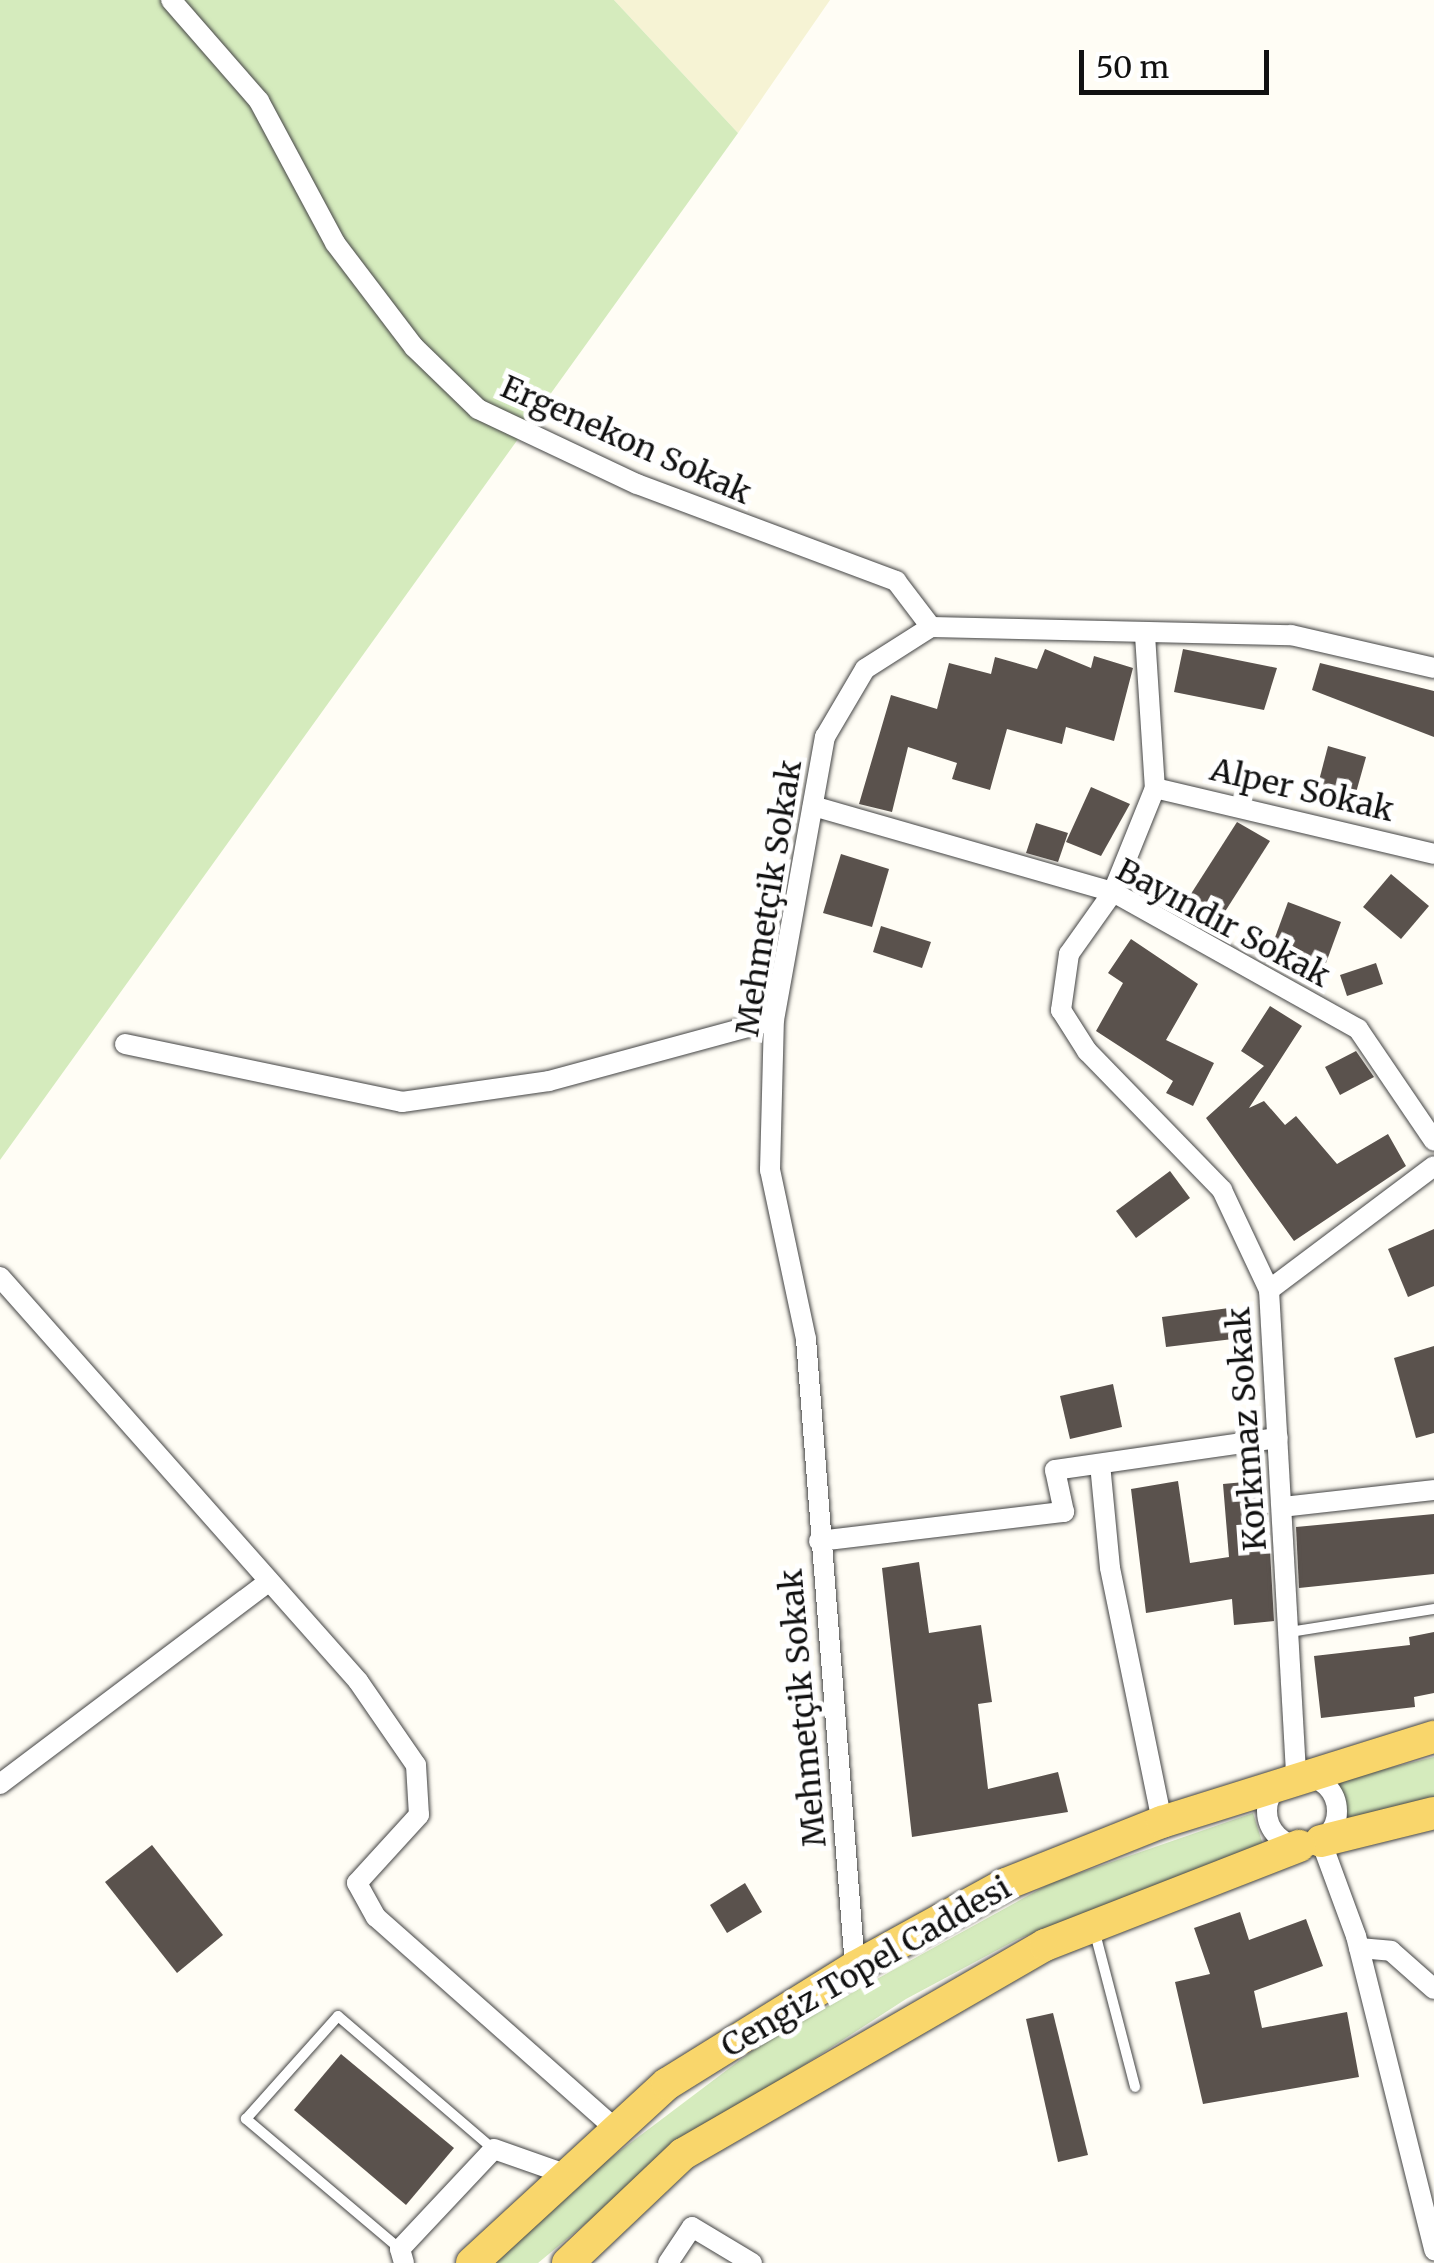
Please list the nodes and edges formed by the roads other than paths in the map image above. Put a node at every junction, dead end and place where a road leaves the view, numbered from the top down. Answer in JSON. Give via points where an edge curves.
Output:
{"nodes":[{"id":1,"x":171,"y":0,"type":"edge"},
{"id":2,"x":931,"y":626,"type":"junction"},
{"id":3,"x":1145,"y":635,"type":"junction"},
{"id":4,"x":1434,"y":668,"type":"edge"},
{"id":5,"x":1156,"y":788,"type":"junction"},
{"id":6,"x":813,"y":806,"type":"junction"},
{"id":7,"x":1434,"y":854,"type":"edge"},
{"id":8,"x":1112,"y":892,"type":"junction"},
{"id":9,"x":774,"y":1020,"type":"junction"},
{"id":10,"x":126,"y":1044,"type":"dead end"},
{"id":11,"x":1434,"y":1141,"type":"edge"},
{"id":12,"x":1434,"y":1166,"type":"edge"},
{"id":13,"x":0,"y":1277,"type":"edge"},
{"id":14,"x":1269,"y":1290,"type":"junction"},
{"id":15,"x":1278,"y":1438,"type":"junction"},
{"id":16,"x":1100,"y":1464,"type":"junction"},
{"id":17,"x":1434,"y":1490,"type":"edge"},
{"id":18,"x":1282,"y":1507,"type":"junction"},
{"id":19,"x":819,"y":1541,"type":"junction"},
{"id":20,"x":269,"y":1581,"type":"junction"},
{"id":21,"x":1434,"y":1608,"type":"edge"},
{"id":22,"x":1290,"y":1632,"type":"junction"},
{"id":23,"x":1434,"y":1738,"type":"edge"},
{"id":24,"x":1296,"y":1774,"type":"junction"},
{"id":25,"x":0,"y":1784,"type":"edge"},
{"id":26,"x":1434,"y":1812,"type":"edge"},
{"id":27,"x":1162,"y":1822,"type":"junction"},
{"id":28,"x":1310,"y":1844,"type":"junction"},
{"id":29,"x":1094,"y":1927,"type":"junction"},
{"id":30,"x":1360,"y":1948,"type":"junction"},
{"id":31,"x":855,"y":1967,"type":"junction"},
{"id":32,"x":1434,"y":1989,"type":"edge"},
{"id":33,"x":1136,"y":2087,"type":"dead end"},
{"id":34,"x":617,"y":2130,"type":"junction"},
{"id":35,"x":494,"y":2150,"type":"junction"},
{"id":36,"x":568,"y":2175,"type":"junction"},
{"id":37,"x":1434,"y":2250,"type":"edge"},
{"id":38,"x":402,"y":2256,"type":"edge"},
{"id":39,"x":472,"y":2263,"type":"edge"},
{"id":40,"x":568,"y":2263,"type":"edge"},
{"id":41,"x":668,"y":2263,"type":"edge"},
{"id":42,"x":752,"y":2263,"type":"edge"}],
"edges":[{"from":1,"to":2,"type":"street","name":"Ergenekon Sokak","via":[[259,101],[334,243],[414,347],[478,409],[637,484],[896,581]]},
{"from":2,"to":3,"type":"street"},
{"from":2,"to":6,"type":"street","name":"Mehmetçik Sokak","via":[[865,669],[825,737]]},
{"from":3,"to":4,"type":"street","via":[[1291,635]]},
{"from":3,"to":5,"type":"street","name":"Korkmaz Sokak"},
{"from":5,"to":7,"type":"street","name":"Alper Sokak"},
{"from":5,"to":8,"type":"street","name":"Korkmaz Sokak"},
{"from":6,"to":8,"type":"street","name":"Bayındır Sokak"},
{"from":6,"to":9,"type":"street","name":"Mehmetçik Sokak"},
{"from":8,"to":11,"type":"street","name":"Bayındır Sokak","via":[[1358,1029]]},
{"from":8,"to":14,"type":"street","name":"Korkmaz Sokak","via":[[1070,954],[1061,1010],[1088,1051],[1222,1190]]},
{"from":9,"to":10,"type":"street","via":[[549,1081],[402,1102]]},
{"from":9,"to":19,"type":"street","name":"Mehmetçik Sokak","via":[[770,1170],[806,1340]]},
{"from":12,"to":14,"type":"street"},
{"from":13,"to":20,"type":"street"},
{"from":14,"to":15,"type":"street","name":"Korkmaz Sokak"},
{"from":15,"to":16,"type":"street"},
{"from":15,"to":18,"type":"street","name":"Korkmaz Sokak"},
{"from":16,"to":19,"type":"street","via":[[1055,1470],[1064,1512]]},
{"from":16,"to":27,"type":"street","via":[[1110,1568]]},
{"from":17,"to":18,"type":"street"},
{"from":18,"to":22,"type":"street","name":"Korkmaz Sokak"},
{"from":19,"to":31,"type":"street","name":"Mehmetçik Sokak"},
{"from":20,"to":25,"type":"street"},
{"from":20,"to":34,"type":"street","via":[[358,1681],[416,1765],[419,1816],[357,1883],[376,1917]]},
{"from":21,"to":22,"type":"lane"},
{"from":22,"to":24,"type":"street","name":"Korkmaz Sokak"},
{"from":23,"to":24,"type":"main road","name":"Cengiz Topel Caddesi"},
{"from":24,"to":27,"type":"main road","name":"Cengiz Topel Caddesi"},
{"from":24,"to":28,"type":"street","via":[[1321,1782],[1335,1800],[1335,1823]]},
{"from":24,"to":28,"type":"street","via":[[1271,1795],[1268,1817],[1278,1837]]},
{"from":26,"to":28,"type":"main road"},
{"from":27,"to":31,"type":"main road","name":"Cengiz Topel Caddesi","via":[[1006,1884]]},
{"from":28,"to":29,"type":"main road"},
{"from":28,"to":30,"type":"street"},
{"from":29,"to":33,"type":"lane"},
{"from":29,"to":40,"type":"main road","via":[[1045,1945],[683,2154]]},
{"from":30,"to":32,"type":"street","via":[[1391,1951]]},
{"from":30,"to":37,"type":"street"},
{"from":31,"to":34,"type":"main road","name":"Cengiz Topel Caddesi","via":[[667,2084]]},
{"from":34,"to":36,"type":"main road","name":"Cengiz Topel Caddesi"},
{"from":35,"to":36,"type":"street"},
{"from":35,"to":38,"type":"street"},
{"from":35,"to":38,"type":"lane","via":[[338,2016],[246,2119]]},
{"from":36,"to":39,"type":"main road","name":"Cengiz Topel Caddesi"},
{"from":41,"to":42,"type":"street","via":[[692,2227]]}]}
